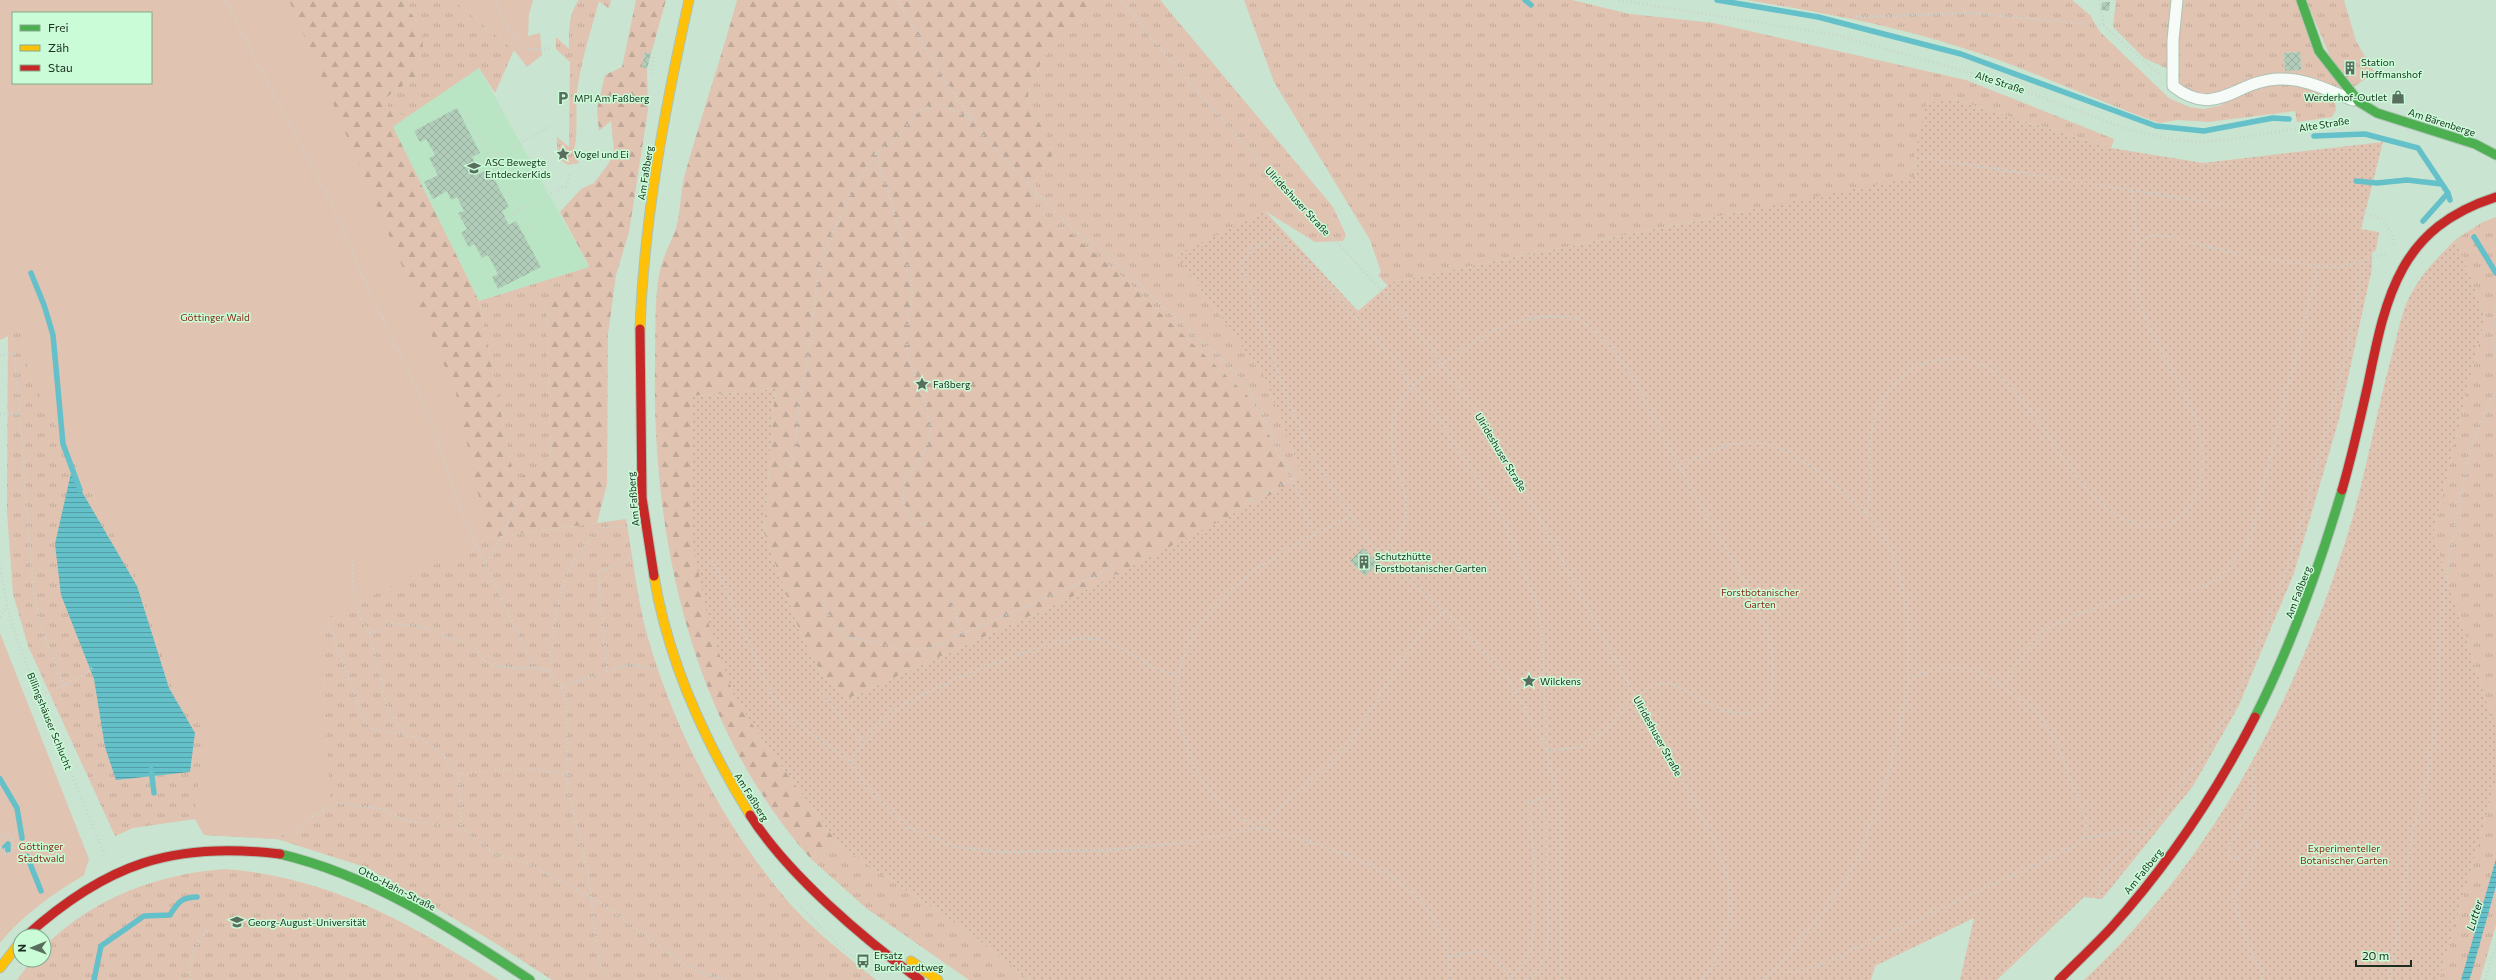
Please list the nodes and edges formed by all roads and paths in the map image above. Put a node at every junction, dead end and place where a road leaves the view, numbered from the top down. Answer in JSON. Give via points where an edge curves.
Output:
{"nodes":[{"id":1,"x":225,"y":0,"type":"edge"},
{"id":2,"x":495,"y":0,"type":"edge"},
{"id":3,"x":689,"y":0,"type":"edge"},
{"id":4,"x":898,"y":0,"type":"edge"},
{"id":5,"x":1122,"y":0,"type":"edge"},
{"id":6,"x":1619,"y":0,"type":"edge"},
{"id":7,"x":2099,"y":0,"type":"edge"},
{"id":8,"x":2177,"y":0,"type":"edge"},
{"id":9,"x":2301,"y":0,"type":"edge"},
{"id":10,"x":1856,"y":17,"type":"dead end"},
{"id":11,"x":2104,"y":26,"type":"junction"},
{"id":12,"x":656,"y":47,"type":"dead end"},
{"id":13,"x":552,"y":48,"type":"dead end"},
{"id":14,"x":651,"y":78,"type":"dead end"},
{"id":15,"x":2173,"y":86,"type":"junction"},
{"id":16,"x":2359,"y":102,"type":"junction"},
{"id":17,"x":465,"y":111,"type":"dead end"},
{"id":18,"x":2377,"y":113,"type":"junction"},
{"id":19,"x":973,"y":120,"type":"junction"},
{"id":20,"x":551,"y":126,"type":"dead end"},
{"id":21,"x":876,"y":153,"type":"junction"},
{"id":22,"x":2496,"y":155,"type":"edge"},
{"id":23,"x":1915,"y":156,"type":"dead end"},
{"id":24,"x":490,"y":159,"type":"junction"},
{"id":25,"x":477,"y":166,"type":"dead end"},
{"id":26,"x":571,"y":172,"type":"dead end"},
{"id":27,"x":2132,"y":191,"type":"junction"},
{"id":28,"x":2496,"y":197,"type":"edge"},
{"id":29,"x":519,"y":211,"type":"junction"},
{"id":30,"x":506,"y":218,"type":"dead end"},
{"id":31,"x":531,"y":233,"type":"dead end"},
{"id":32,"x":2137,"y":244,"type":"junction"},
{"id":33,"x":2396,"y":250,"type":"junction"},
{"id":34,"x":2413,"y":254,"type":"junction"},
{"id":35,"x":2363,"y":261,"type":"junction"},
{"id":36,"x":2320,"y":266,"type":"junction"},
{"id":37,"x":2496,"y":305,"type":"edge"},
{"id":38,"x":0,"y":355,"type":"edge"},
{"id":39,"x":2496,"y":363,"type":"edge"},
{"id":40,"x":1443,"y":364,"type":"junction"},
{"id":41,"x":1410,"y":386,"type":"junction"},
{"id":42,"x":2496,"y":388,"type":"edge"},
{"id":43,"x":0,"y":414,"type":"edge"},
{"id":44,"x":20,"y":414,"type":"junction"},
{"id":45,"x":1679,"y":466,"type":"junction"},
{"id":46,"x":792,"y":467,"type":"dead end"},
{"id":47,"x":1293,"y":479,"type":"junction"},
{"id":48,"x":518,"y":498,"type":"dead end"},
{"id":49,"x":1245,"y":504,"type":"dead end"},
{"id":50,"x":1865,"y":514,"type":"junction"},
{"id":51,"x":1350,"y":516,"type":"junction"},
{"id":52,"x":927,"y":525,"type":"dead end"},
{"id":53,"x":633,"y":527,"type":"dead end"},
{"id":54,"x":1314,"y":536,"type":"junction"},
{"id":55,"x":1382,"y":554,"type":"junction"},
{"id":56,"x":638,"y":556,"type":"dead end"},
{"id":57,"x":353,"y":560,"type":"dead end"},
{"id":58,"x":713,"y":561,"type":"dead end"},
{"id":59,"x":484,"y":564,"type":"junction"},
{"id":60,"x":1113,"y":564,"type":"dead end"},
{"id":61,"x":0,"y":565,"type":"edge"},
{"id":62,"x":949,"y":594,"type":"dead end"},
{"id":63,"x":823,"y":600,"type":"dead end"},
{"id":64,"x":7,"y":606,"type":"junction"},
{"id":65,"x":1445,"y":611,"type":"junction"},
{"id":66,"x":0,"y":617,"type":"edge"},
{"id":67,"x":328,"y":622,"type":"dead end"},
{"id":68,"x":370,"y":633,"type":"junction"},
{"id":69,"x":962,"y":634,"type":"junction"},
{"id":70,"x":93,"y":667,"type":"dead end"},
{"id":71,"x":535,"y":667,"type":"junction"},
{"id":72,"x":607,"y":671,"type":"junction"},
{"id":73,"x":550,"y":672,"type":"junction"},
{"id":74,"x":666,"y":672,"type":"dead end"},
{"id":75,"x":1544,"y":675,"type":"junction"},
{"id":76,"x":1179,"y":676,"type":"junction"},
{"id":77,"x":1909,"y":679,"type":"junction"},
{"id":78,"x":64,"y":685,"type":"junction"},
{"id":79,"x":561,"y":686,"type":"junction"},
{"id":80,"x":2002,"y":687,"type":"junction"},
{"id":81,"x":1516,"y":692,"type":"junction"},
{"id":82,"x":822,"y":694,"type":"dead end"},
{"id":83,"x":39,"y":696,"type":"junction"},
{"id":84,"x":1636,"y":698,"type":"junction"},
{"id":85,"x":408,"y":736,"type":"junction"},
{"id":86,"x":862,"y":742,"type":"junction"},
{"id":87,"x":1547,"y":751,"type":"junction"},
{"id":88,"x":2253,"y":757,"type":"dead end"},
{"id":89,"x":851,"y":762,"type":"junction"},
{"id":90,"x":460,"y":774,"type":"junction"},
{"id":91,"x":567,"y":774,"type":"junction"},
{"id":92,"x":1556,"y":793,"type":"junction"},
{"id":93,"x":1540,"y":798,"type":"junction"},
{"id":94,"x":461,"y":828,"type":"junction"},
{"id":95,"x":1258,"y":828,"type":"junction"},
{"id":96,"x":2144,"y":832,"type":"junction"},
{"id":97,"x":0,"y":836,"type":"edge"},
{"id":98,"x":6,"y":838,"type":"dead end"},
{"id":99,"x":2083,"y":838,"type":"junction"},
{"id":100,"x":13,"y":841,"type":"junction"},
{"id":101,"x":0,"y":848,"type":"edge"},
{"id":102,"x":6,"y":850,"type":"dead end"},
{"id":103,"x":276,"y":852,"type":"junction"},
{"id":104,"x":0,"y":854,"type":"edge"},
{"id":105,"x":0,"y":858,"type":"edge"},
{"id":106,"x":112,"y":873,"type":"junction"},
{"id":107,"x":590,"y":898,"type":"junction"},
{"id":108,"x":2096,"y":899,"type":"dead end"},
{"id":109,"x":798,"y":904,"type":"dead end"},
{"id":110,"x":34,"y":928,"type":"edge"},
{"id":111,"x":208,"y":930,"type":"dead end"},
{"id":112,"x":863,"y":933,"type":"junction"},
{"id":113,"x":2496,"y":945,"type":"edge"},
{"id":114,"x":12,"y":952,"type":"edge"},
{"id":115,"x":1448,"y":956,"type":"junction"},
{"id":116,"x":0,"y":968,"type":"edge"},
{"id":117,"x":872,"y":971,"type":"junction"},
{"id":118,"x":1771,"y":974,"type":"junction"},
{"id":119,"x":878,"y":976,"type":"dead end"},
{"id":120,"x":1512,"y":976,"type":"junction"},
{"id":121,"x":191,"y":980,"type":"edge"},
{"id":122,"x":530,"y":980,"type":"edge"},
{"id":123,"x":610,"y":980,"type":"edge"},
{"id":124,"x":727,"y":980,"type":"edge"},
{"id":125,"x":863,"y":980,"type":"edge"},
{"id":126,"x":920,"y":980,"type":"edge"},
{"id":127,"x":938,"y":980,"type":"edge"},
{"id":128,"x":1450,"y":980,"type":"edge"},
{"id":129,"x":1514,"y":980,"type":"edge"},
{"id":130,"x":1528,"y":980,"type":"edge"},
{"id":131,"x":1561,"y":980,"type":"edge"},
{"id":132,"x":1702,"y":980,"type":"edge"},
{"id":133,"x":1762,"y":980,"type":"edge"},
{"id":134,"x":2059,"y":980,"type":"edge"},
{"id":135,"x":2262,"y":980,"type":"edge"},
{"id":136,"x":2390,"y":980,"type":"edge"},
{"id":137,"x":2485,"y":980,"type":"edge"}],
"edges":[{"from":1,"to":59,"type":"path","via":[[336,214],[367,286],[424,404],[465,521]]},
{"from":2,"to":13,"type":"path","via":[[519,42],[531,50]]},
{"from":3,"to":112,"type":"street","name":"Am Faßberg","via":[[672,76],[645,250],[639,348],[642,498],[657,594],[684,689],[728,779],[761,832],[805,881]]},
{"from":4,"to":19,"type":"path","via":[[939,72]]},
{"from":5,"to":40,"type":"path","name":"Ulrideshuser Straße","via":[[1209,105],[1383,290]]},
{"from":6,"to":18,"type":"path","name":"Alte Straße","via":[[1836,35],[1999,81],[2127,129],[2173,140],[2226,140],[2345,122]]},
{"from":7,"to":11,"type":"path"},
{"from":8,"to":15,"type":"lane","via":[[2173,40]]},
{"from":9,"to":16,"type":"street","name":"Am Bärenberge","via":[[2319,51]]},
{"from":10,"to":11,"type":"path","via":[[1972,13]]},
{"from":11,"to":15,"type":"path"},
{"from":12,"to":14,"type":"path"},
{"from":15,"to":16,"type":"lane","via":[[2195,98],[2216,100],[2260,82],[2290,79],[2309,83]]},
{"from":16,"to":18,"type":"street","name":"Am Bärenberge"},
{"from":17,"to":24,"type":"path"},
{"from":18,"to":22,"type":"street","name":"Am Bärenberge","via":[[2469,142]]},
{"from":19,"to":21,"type":"path","via":[[943,105],[932,105],[917,113],[894,142]]},
{"from":19,"to":47,"type":"path","via":[[986,138],[1071,228],[1101,250],[1232,369],[1255,398]]},
{"from":20,"to":24,"type":"path"},
{"from":21,"to":46,"type":"path","via":[[855,184],[821,259],[805,376],[798,405],[797,441]]},
{"from":21,"to":52,"type":"path","via":[[890,198],[911,286],[907,346],[926,405],[931,430],[926,447],[904,485],[904,503],[908,515],[918,523]]},
{"from":23,"to":27,"type":"path"},
{"from":24,"to":25,"type":"path"},
{"from":24,"to":29,"type":"path"},
{"from":26,"to":29,"type":"path","via":[[566,186]]},
{"from":27,"to":32,"type":"path"},
{"from":27,"to":33,"type":"path","via":[[2244,208],[2365,212],[2382,219],[2392,233]]},
{"from":28,"to":34,"type":"street","name":"Am Faßberg","via":[[2482,200],[2456,214],[2432,233]]},
{"from":29,"to":30,"type":"path"},
{"from":29,"to":31,"type":"path"},
{"from":32,"to":36,"type":"path","via":[[2154,235],[2166,236],[2245,256]]},
{"from":32,"to":50,"type":"path","via":[[2133,264],[2134,284],[2141,308],[2190,406],[2201,437],[2203,464],[2197,492],[2186,513],[2172,524],[2152,527],[2135,524],[2113,512],[2080,480],[2012,389],[1998,376],[1972,360],[1948,358],[1922,364],[1902,374],[1884,398],[1875,417],[1871,445],[1870,494]]},
{"from":33,"to":34,"type":"path"},
{"from":33,"to":35,"type":"path","via":[[2371,256]]},
{"from":34,"to":134,"type":"street","name":"Am Faßberg","via":[[2402,268],[2390,292],[2343,484],[2319,568],[2265,699],[2208,803],[2152,880]]},
{"from":35,"to":36,"type":"path","via":[[2340,267]]},
{"from":35,"to":96,"type":"path","via":[[2348,343],[2309,497],[2286,572],[2234,701],[2204,753]]},
{"from":36,"to":80,"type":"path","via":[[2252,533],[2242,553],[2217,579],[2202,588],[2150,592],[2051,626],[2037,637]]},
{"from":37,"to":39,"type":"path","via":[[2492,333]]},
{"from":38,"to":44,"type":"path","via":[[15,353]]},
{"from":40,"to":41,"type":"path"},
{"from":40,"to":45,"type":"path","via":[[1482,336],[1505,326],[1547,316],[1578,319],[1602,338],[1622,363]]},
{"from":40,"to":84,"type":"path","name":"Ulrideshuser Straße","via":[[1500,448]]},
{"from":41,"to":51,"type":"path","via":[[1399,364],[1290,247],[1277,238],[1250,249],[1241,265],[1288,401],[1316,463]]},
{"from":41,"to":55,"type":"path","via":[[1400,399],[1391,431],[1396,466],[1406,493],[1408,515],[1402,532]]},
{"from":41,"to":75,"type":"path","via":[[1426,399],[1503,518],[1537,604],[1542,631]]},
{"from":42,"to":136,"type":"path","via":[[2471,447],[2453,534],[2440,624],[2439,690],[2429,773],[2412,834]]},
{"from":43,"to":44,"type":"path"},
{"from":44,"to":78,"type":"path","via":[[33,588],[42,631]]},
{"from":45,"to":50,"type":"path","via":[[1720,446],[1738,442],[1762,442],[1787,451],[1806,462]]},
{"from":45,"to":84,"type":"path","via":[[1739,570],[1758,610],[1772,652],[1772,693],[1768,706],[1756,713],[1743,715],[1721,709],[1677,686],[1665,683],[1651,687]]},
{"from":47,"to":49,"type":"path"},
{"from":47,"to":54,"type":"path"},
{"from":48,"to":59,"type":"path","via":[[507,530],[497,549]]},
{"from":50,"to":77,"type":"path","via":[[1884,538],[1903,595],[1907,620]]},
{"from":51,"to":54,"type":"path"},
{"from":51,"to":55,"type":"path","via":[[1365,537]]},
{"from":53,"to":73,"type":"path","via":[[602,527],[586,541],[574,559],[562,582]]},
{"from":54,"to":76,"type":"path","via":[[1260,567],[1236,585],[1215,606],[1186,652]]},
{"from":55,"to":65,"type":"path"},
{"from":56,"to":72,"type":"path","via":[[598,572]]},
{"from":57,"to":68,"type":"path","via":[[356,603],[362,622]]},
{"from":58,"to":89,"type":"path","via":[[773,697],[795,722]]},
{"from":59,"to":71,"type":"path"},
{"from":60,"to":69,"type":"path","via":[[1098,575]]},
{"from":61,"to":64,"type":"path","name":"Billingshäuser Schlucht"},
{"from":62,"to":69,"type":"path"},
{"from":63,"to":69,"type":"path","via":[[837,629],[848,636],[883,646],[901,649],[930,648]]},
{"from":64,"to":66,"type":"path"},
{"from":64,"to":83,"type":"path","name":"Billingshäuser Schlucht"},
{"from":65,"to":81,"type":"path","via":[[1508,678]]},
{"from":65,"to":95,"type":"path","via":[[1419,635],[1359,730],[1338,756]]},
{"from":67,"to":85,"type":"path","via":[[365,722],[373,729]]},
{"from":68,"to":71,"type":"path","via":[[393,624],[419,626],[475,647],[483,660],[498,666]]},
{"from":68,"to":85,"type":"path","via":[[385,701],[395,722]]},
{"from":70,"to":78,"type":"path","via":[[81,677]]},
{"from":71,"to":73,"type":"path"},
{"from":72,"to":74,"type":"path","via":[[635,665]]},
{"from":72,"to":79,"type":"path"},
{"from":73,"to":79,"type":"path"},
{"from":75,"to":81,"type":"path","via":[[1531,679]]},
{"from":75,"to":87,"type":"path"},
{"from":76,"to":86,"type":"path","via":[[1165,674],[1129,651],[1107,641],[1087,638],[1068,640],[1041,647],[916,697],[889,714]]},
{"from":76,"to":95,"type":"path","via":[[1178,710],[1192,763],[1212,794],[1232,812]]},
{"from":77,"to":80,"type":"path","via":[[1929,671],[1966,667],[1980,671]]},
{"from":77,"to":118,"type":"path","via":[[1894,757],[1865,842],[1838,894]]},
{"from":78,"to":83,"type":"path"},
{"from":79,"to":91,"type":"path","via":[[567,713]]},
{"from":80,"to":99,"type":"path","via":[[2036,710],[2056,741],[2086,820]]},
{"from":81,"to":87,"type":"path"},
{"from":82,"to":86,"type":"path"},
{"from":83,"to":106,"type":"path","name":"Billingshäuser Schlucht"},
{"from":84,"to":87,"type":"path","via":[[1593,740],[1580,746]]},
{"from":84,"to":132,"type":"path","name":"Ulrideshuser Straße","via":[[1718,846],[1730,883],[1729,919],[1723,942]]},
{"from":85,"to":90,"type":"path","via":[[422,739],[443,755]]},
{"from":86,"to":89,"type":"path"},
{"from":87,"to":92,"type":"path"},
{"from":88,"to":135,"type":"path","via":[[2254,800],[2228,848],[2229,855],[2234,859],[2242,857],[2252,844],[2258,844],[2251,866],[2234,897],[2247,945],[2262,972]]},
{"from":89,"to":95,"type":"path","via":[[868,788],[908,827],[956,847],[1001,852],[1110,850],[1187,842]]},
{"from":90,"to":91,"type":"path","via":[[522,768]]},
{"from":90,"to":94,"type":"path"},
{"from":91,"to":107,"type":"path","via":[[568,791],[588,872]]},
{"from":92,"to":93,"type":"path"},
{"from":92,"to":131,"type":"path","via":[[1560,809],[1562,862]]},
{"from":93,"to":120,"type":"path","via":[[1529,802],[1535,868],[1531,951]]},
{"from":93,"to":130,"type":"path","via":[[1547,829],[1548,925],[1546,954],[1538,972]]},
{"from":94,"to":103,"type":"path","via":[[408,821],[378,808],[336,803],[306,821]]},
{"from":94,"to":107,"type":"path","via":[[496,856],[525,862]]},
{"from":95,"to":115,"type":"path","via":[[1283,833],[1360,860],[1393,876],[1416,894],[1435,920]]},
{"from":96,"to":99,"type":"path","via":[[2120,832]]},
{"from":96,"to":108,"type":"path","via":[[2105,871]]},
{"from":97,"to":100,"type":"path","via":[[7,834]]},
{"from":98,"to":100,"type":"path"},
{"from":99,"to":118,"type":"path","via":[[2079,844],[2004,881],[1816,967]]},
{"from":100,"to":104,"type":"path","via":[[10,854]]},
{"from":101,"to":102,"type":"path"},
{"from":103,"to":106,"type":"street","name":"Otto-Hahn-Straße","via":[[204,849],[167,855]]},
{"from":103,"to":122,"type":"street","name":"Otto-Hahn-Straße","via":[[321,864],[368,883],[423,912]]},
{"from":104,"to":105,"type":"path"},
{"from":106,"to":110,"type":"street","name":"Otto-Hahn-Straße","via":[[75,894]]},
{"from":107,"to":123,"type":"path","via":[[600,962]]},
{"from":107,"to":124,"type":"path","via":[[598,900],[684,964],[699,972]]},
{"from":109,"to":117,"type":"path","via":[[841,948]]},
{"from":111,"to":121,"type":"path","via":[[199,937],[194,947],[190,966]]},
{"from":112,"to":126,"type":"street","name":"Am Faßberg"},
{"from":112,"to":127,"type":"street","name":"Am Faßberg","via":[[896,950]]},
{"from":113,"to":137,"type":"path"},
{"from":114,"to":116,"type":"street"},
{"from":115,"to":120,"type":"path","via":[[1480,951],[1500,964]]},
{"from":115,"to":128,"type":"path"},
{"from":117,"to":119,"type":"path"},
{"from":117,"to":125,"type":"path"},
{"from":118,"to":133,"type":"path"},
{"from":120,"to":129,"type":"path"}]}
